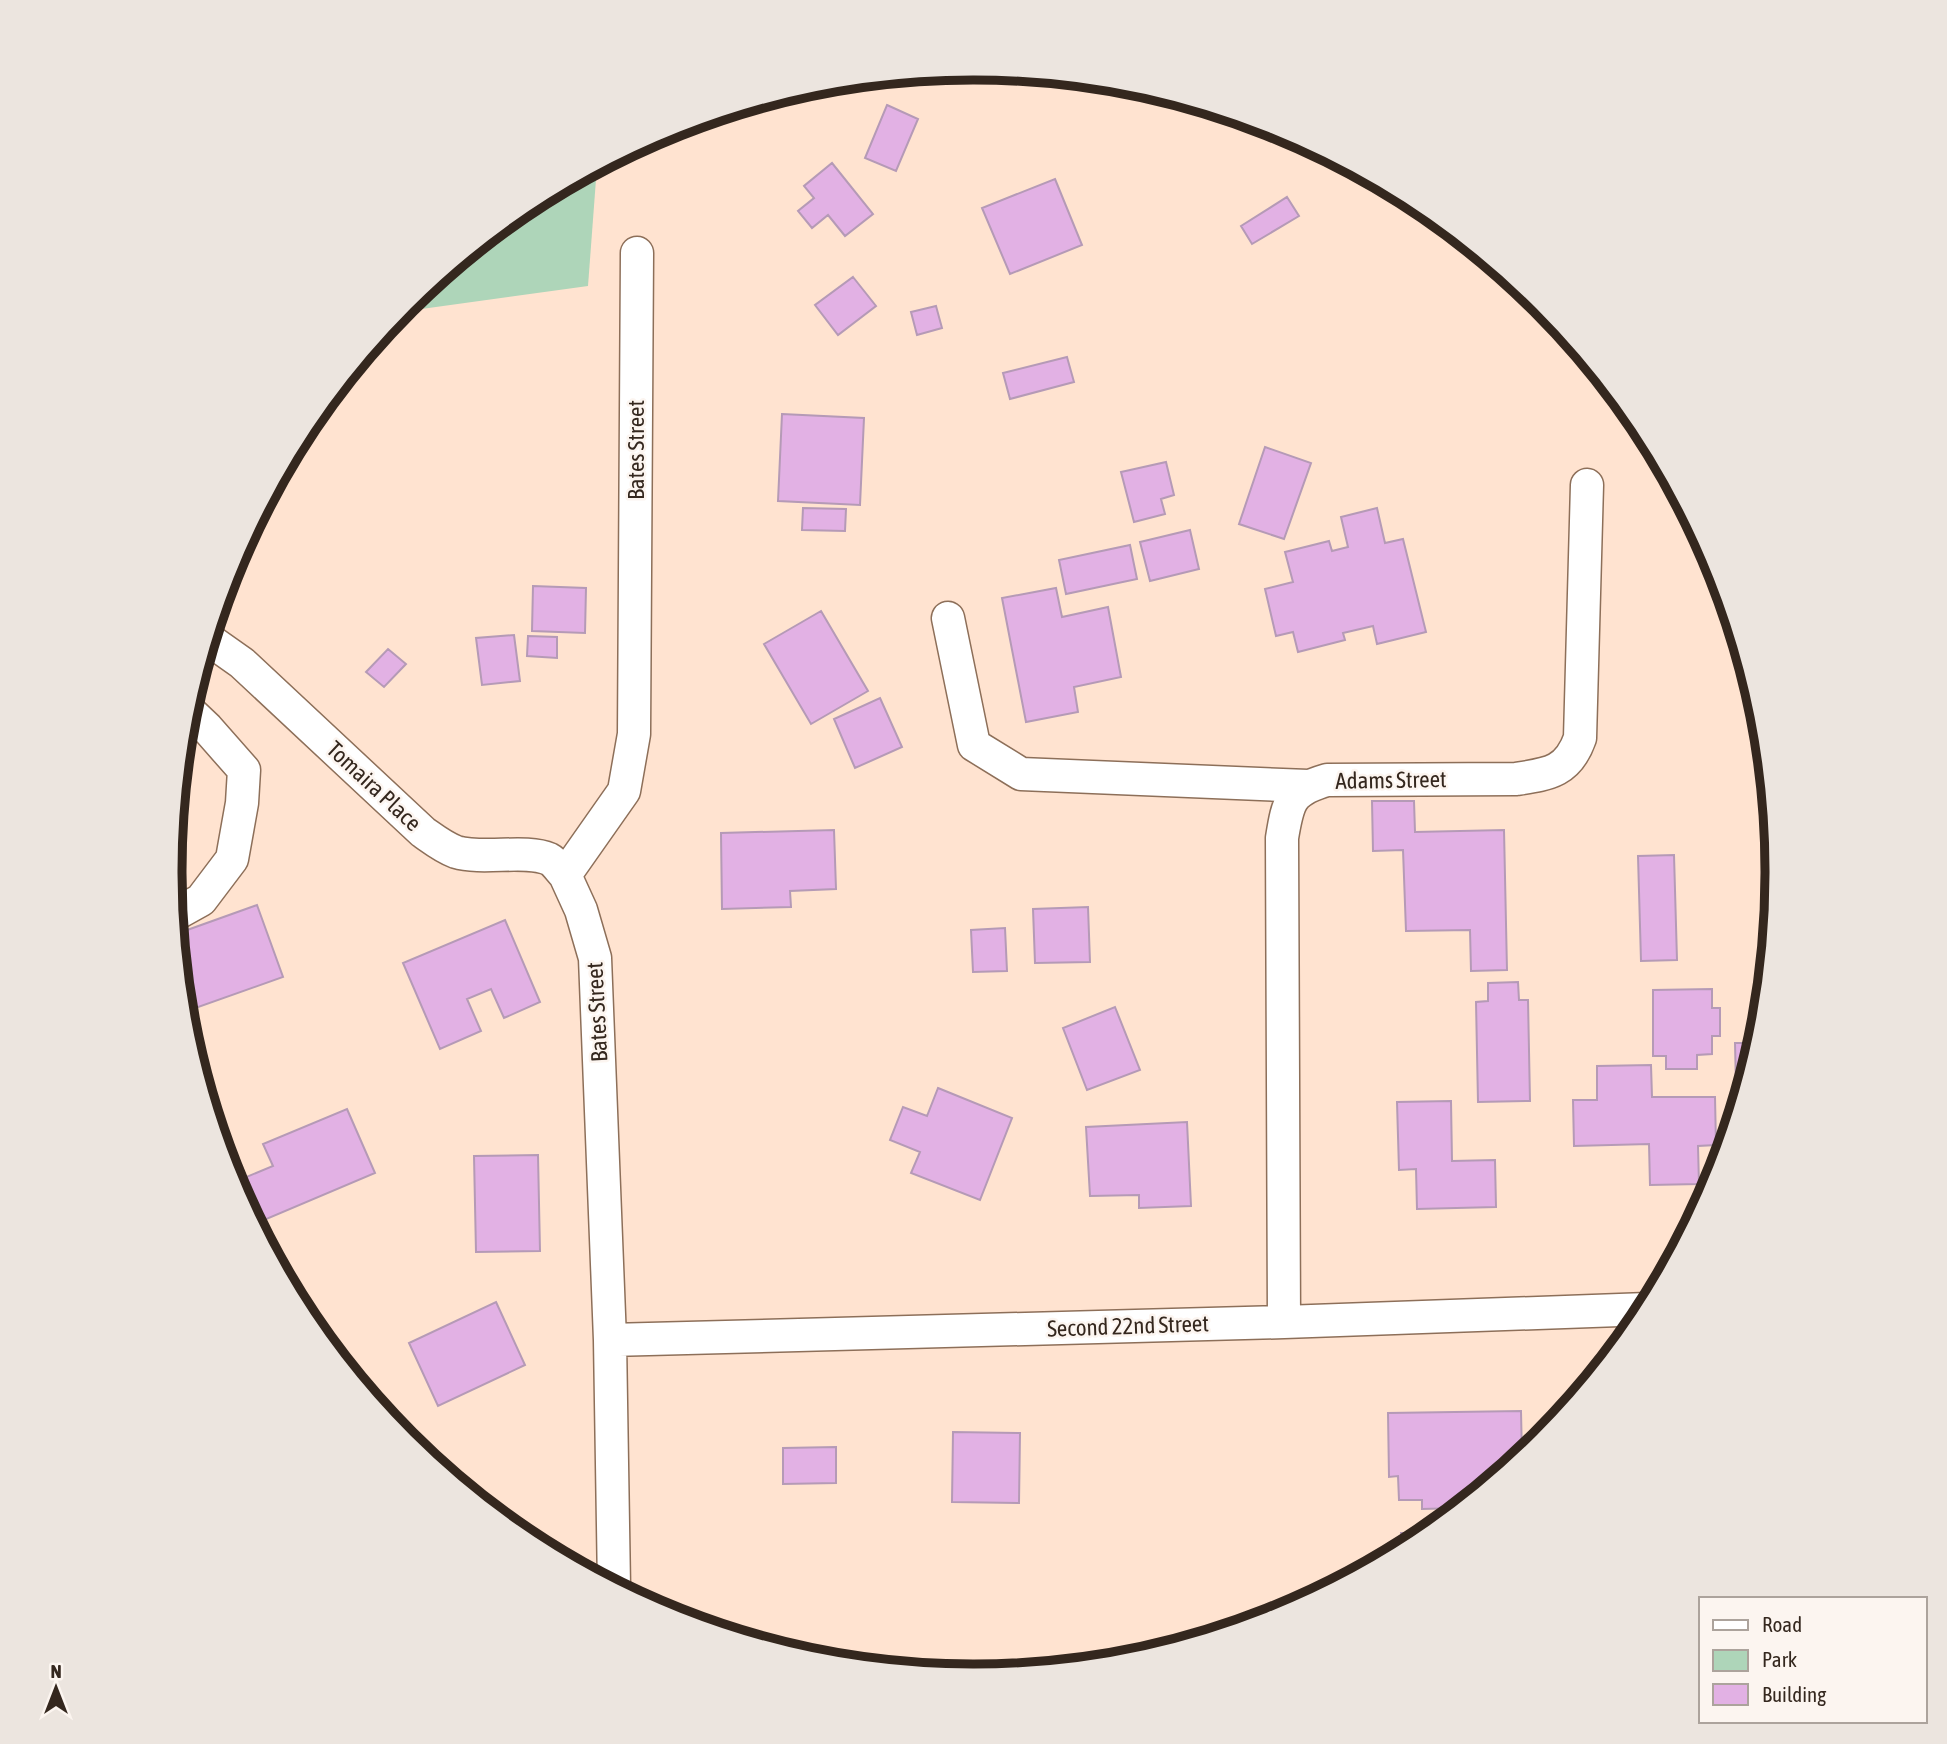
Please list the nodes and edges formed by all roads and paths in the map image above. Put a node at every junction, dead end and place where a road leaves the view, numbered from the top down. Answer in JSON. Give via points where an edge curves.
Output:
{"nodes":[{"id":1,"x":637,"y":253,"type":"dead end"},
{"id":2,"x":1587,"y":485,"type":"dead end"},
{"id":3,"x":948,"y":618,"type":"dead end"},
{"id":4,"x":216,"y":645,"type":"edge"},
{"id":5,"x":197,"y":718,"type":"edge"},
{"id":6,"x":1308,"y":786,"type":"junction"},
{"id":7,"x":565,"y":875,"type":"junction"},
{"id":8,"x":183,"y":910,"type":"edge"},
{"id":9,"x":1634,"y":1309,"type":"edge"},
{"id":10,"x":1284,"y":1322,"type":"junction"},
{"id":11,"x":610,"y":1340,"type":"junction"},
{"id":12,"x":614,"y":1577,"type":"edge"}],
"edges":[{"from":1,"to":7,"type":"street","name":"Bates Street","via":[[634,734],[624,791]]},
{"from":2,"to":6,"type":"street","name":"Adams Street","via":[[1580,737],[1568,761],[1545,775],[1516,779],[1327,780]]},
{"from":3,"to":6,"type":"street","via":[[974,745],[1021,774]]},
{"from":4,"to":7,"type":"street","name":"Tomaira Place","via":[[242,663],[440,844],[476,855],[537,856],[551,860]]},
{"from":5,"to":8,"type":"street","via":[[244,770],[242,803],[232,859],[201,900]]},
{"from":6,"to":10,"type":"street","name":"Adams Street","via":[[1291,802],[1282,838]]},
{"from":7,"to":11,"type":"street","name":"Bates Street","via":[[595,958]]},
{"from":9,"to":10,"type":"street","name":"Second 22nd Street"},
{"from":10,"to":11,"type":"street","name":"Second 22nd Street"},
{"from":11,"to":12,"type":"street","name":"Bates Street"}]}
